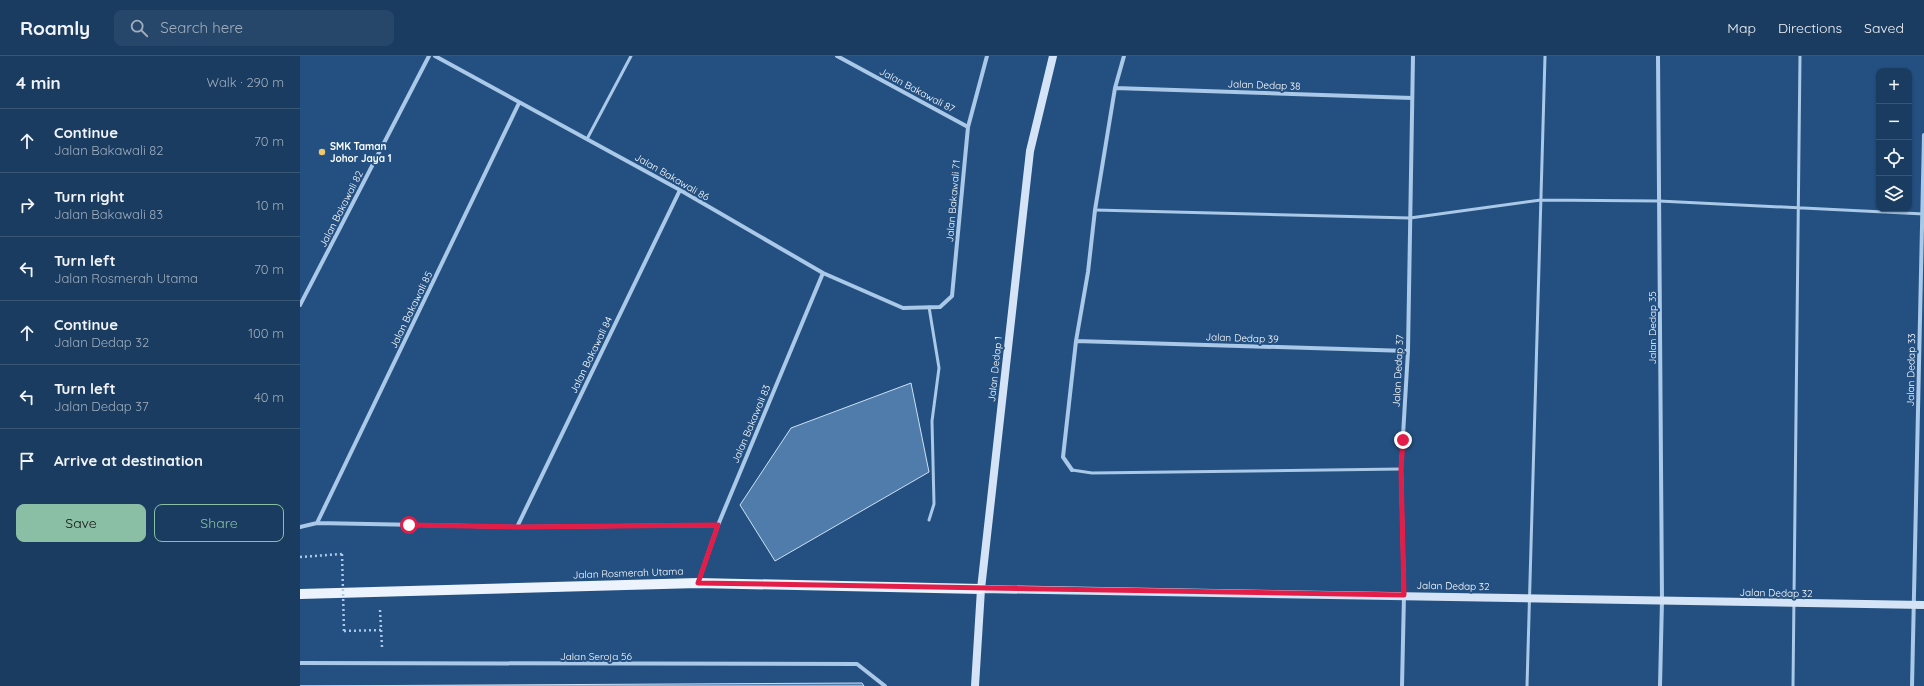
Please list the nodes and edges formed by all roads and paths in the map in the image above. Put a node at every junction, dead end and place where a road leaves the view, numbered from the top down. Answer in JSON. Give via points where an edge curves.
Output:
{"nodes":[{"id":1,"x":429,"y":56,"type":"edge"},
{"id":2,"x":435,"y":56,"type":"edge"},
{"id":3,"x":631,"y":56,"type":"edge"},
{"id":4,"x":836,"y":56,"type":"edge"},
{"id":5,"x":987,"y":56,"type":"edge"},
{"id":6,"x":1053,"y":56,"type":"edge"},
{"id":7,"x":1124,"y":56,"type":"edge"},
{"id":8,"x":1413,"y":56,"type":"edge"},
{"id":9,"x":1545,"y":56,"type":"edge"},
{"id":10,"x":1658,"y":56,"type":"edge"},
{"id":11,"x":1800,"y":56,"type":"edge"},
{"id":12,"x":1115,"y":88,"type":"junction"},
{"id":13,"x":1412,"y":98,"type":"junction"},
{"id":14,"x":519,"y":103,"type":"junction"},
{"id":15,"x":968,"y":127,"type":"junction"},
{"id":16,"x":1924,"y":136,"type":"edge"},
{"id":17,"x":587,"y":138,"type":"junction"},
{"id":18,"x":680,"y":190,"type":"junction"},
{"id":19,"x":1541,"y":200,"type":"junction"},
{"id":20,"x":1659,"y":201,"type":"junction"},
{"id":21,"x":1799,"y":208,"type":"junction"},
{"id":22,"x":1095,"y":210,"type":"junction"},
{"id":23,"x":1923,"y":214,"type":"edge"},
{"id":24,"x":1410,"y":218,"type":"junction"},
{"id":25,"x":822,"y":273,"type":"junction"},
{"id":26,"x":300,"y":305,"type":"edge"},
{"id":27,"x":929,"y":307,"type":"junction"},
{"id":28,"x":902,"y":308,"type":"joint"},
{"id":29,"x":1076,"y":341,"type":"junction"},
{"id":30,"x":1408,"y":351,"type":"junction"},
{"id":31,"x":1401,"y":469,"type":"junction"},
{"id":32,"x":1072,"y":470,"type":"joint"},
{"id":33,"x":929,"y":520,"type":"dead end"},
{"id":34,"x":317,"y":523,"type":"junction"},
{"id":35,"x":718,"y":525,"type":"junction"},
{"id":36,"x":517,"y":527,"type":"junction"},
{"id":37,"x":300,"y":528,"type":"edge"},
{"id":38,"x":300,"y":557,"type":"edge"},
{"id":39,"x":698,"y":583,"type":"junction"},
{"id":40,"x":981,"y":589,"type":"junction"},
{"id":41,"x":378,"y":592,"type":"junction"},
{"id":42,"x":300,"y":594,"type":"edge"},
{"id":43,"x":1404,"y":595,"type":"junction"},
{"id":44,"x":1530,"y":598,"type":"junction"},
{"id":45,"x":1662,"y":600,"type":"junction"},
{"id":46,"x":1795,"y":603,"type":"junction"},
{"id":47,"x":1913,"y":605,"type":"junction"},
{"id":48,"x":1924,"y":605,"type":"edge"},
{"id":49,"x":381,"y":630,"type":"junction"},
{"id":50,"x":300,"y":663,"type":"edge"},
{"id":51,"x":383,"y":664,"type":"junction"},
{"id":52,"x":885,"y":685,"type":"edge"},
{"id":53,"x":975,"y":686,"type":"edge"},
{"id":54,"x":1402,"y":686,"type":"edge"},
{"id":55,"x":1526,"y":686,"type":"edge"},
{"id":56,"x":1660,"y":686,"type":"edge"},
{"id":57,"x":1793,"y":686,"type":"edge"},
{"id":58,"x":1912,"y":686,"type":"edge"}],
"edges":[{"from":1,"to":26,"type":"street","name":"Jalan Bakawali 82"},
{"from":2,"to":14,"type":"street","name":"Jalan Bakawali 86"},
{"from":3,"to":17,"type":"lane"},
{"from":4,"to":15,"type":"street","name":"Jalan Bakawali 87"},
{"from":5,"to":15,"type":"street","name":"Jalan Bakawali 71"},
{"from":6,"to":40,"type":"street","name":"Jalan Dedap 1","via":[[1030,151]]},
{"from":7,"to":12,"type":"street"},
{"from":8,"to":13,"type":"street","name":"Jalan Dedap 37"},
{"from":9,"to":19,"type":"lane"},
{"from":10,"to":20,"type":"street","name":"Jalan Dedap 35"},
{"from":11,"to":21,"type":"lane"},
{"from":12,"to":13,"type":"street","name":"Jalan Dedap 38"},
{"from":12,"to":22,"type":"street"},
{"from":13,"to":24,"type":"street","name":"Jalan Dedap 37"},
{"from":14,"to":17,"type":"street","name":"Jalan Bakawali 86"},
{"from":14,"to":34,"type":"street","name":"Jalan Bakawali 85"},
{"from":15,"to":27,"type":"street","name":"Jalan Bakawali 71","via":[[952,296],[940,307]]},
{"from":16,"to":23,"type":"street","name":"Jalan Dedap 33"},
{"from":17,"to":18,"type":"street","name":"Jalan Bakawali 86"},
{"from":18,"to":25,"type":"street","name":"Jalan Bakawali 86"},
{"from":18,"to":36,"type":"street","name":"Jalan Bakawali 84"},
{"from":19,"to":20,"type":"lane"},
{"from":19,"to":24,"type":"lane"},
{"from":19,"to":44,"type":"lane"},
{"from":20,"to":21,"type":"lane"},
{"from":20,"to":45,"type":"street","name":"Jalan Dedap 35"},
{"from":21,"to":23,"type":"lane"},
{"from":21,"to":46,"type":"lane"},
{"from":22,"to":24,"type":"lane"},
{"from":22,"to":29,"type":"street"},
{"from":23,"to":47,"type":"street","name":"Jalan Dedap 33"},
{"from":24,"to":30,"type":"street","name":"Jalan Dedap 37"},
{"from":25,"to":28,"type":"street","name":"Jalan Bakawali 86"},
{"from":25,"to":35,"type":"street","name":"Jalan Bakawali 83"},
{"from":27,"to":28,"type":"street","name":"Jalan Bakawali 71"},
{"from":27,"to":33,"type":"lane","via":[[938,368],[932,421],[934,504]]},
{"from":29,"to":30,"type":"street","name":"Jalan Dedap 39"},
{"from":29,"to":32,"type":"street","via":[[1063,457]]},
{"from":30,"to":31,"type":"street","name":"Jalan Dedap 37"},
{"from":31,"to":32,"type":"lane","via":[[1092,473]]},
{"from":31,"to":43,"type":"street","name":"Jalan Dedap 37"},
{"from":34,"to":36,"type":"street"},
{"from":34,"to":37,"type":"street"},
{"from":35,"to":36,"type":"street"},
{"from":35,"to":39,"type":"street","name":"Jalan Bakawali 83"},
{"from":38,"to":49,"type":"path","bridge":true,"via":[[342,554],[344,631]]},
{"from":39,"to":40,"type":"main road","name":"Jalan Rosmerah Utama"},
{"from":39,"to":41,"type":"main road","name":"Jalan Rosmerah Utama"},
{"from":40,"to":43,"type":"street","name":"Jalan Dedap 32"},
{"from":40,"to":53,"type":"street","name":"Jalan Dedap 1"},
{"from":41,"to":42,"type":"main road","name":"Jalan Rosmerah Utama"},
{"from":41,"to":49,"type":"path"},
{"from":43,"to":44,"type":"street","name":"Jalan Dedap 32"},
{"from":43,"to":54,"type":"street","name":"Jalan Dedap 37"},
{"from":44,"to":45,"type":"street","name":"Jalan Dedap 32"},
{"from":44,"to":55,"type":"lane"},
{"from":45,"to":46,"type":"street","name":"Jalan Dedap 32"},
{"from":45,"to":56,"type":"street","name":"Jalan Dedap 35"},
{"from":46,"to":47,"type":"street","name":"Jalan Dedap 32"},
{"from":46,"to":57,"type":"lane"},
{"from":47,"to":48,"type":"street","name":"Jalan Dedap 32"},
{"from":47,"to":58,"type":"street","name":"Jalan Dedap 33"},
{"from":49,"to":51,"type":"path"},
{"from":50,"to":51,"type":"street","name":"Jalan Seroja 56"},
{"from":51,"to":52,"type":"street","name":"Jalan Seroja 56","via":[[857,664]]}]}
